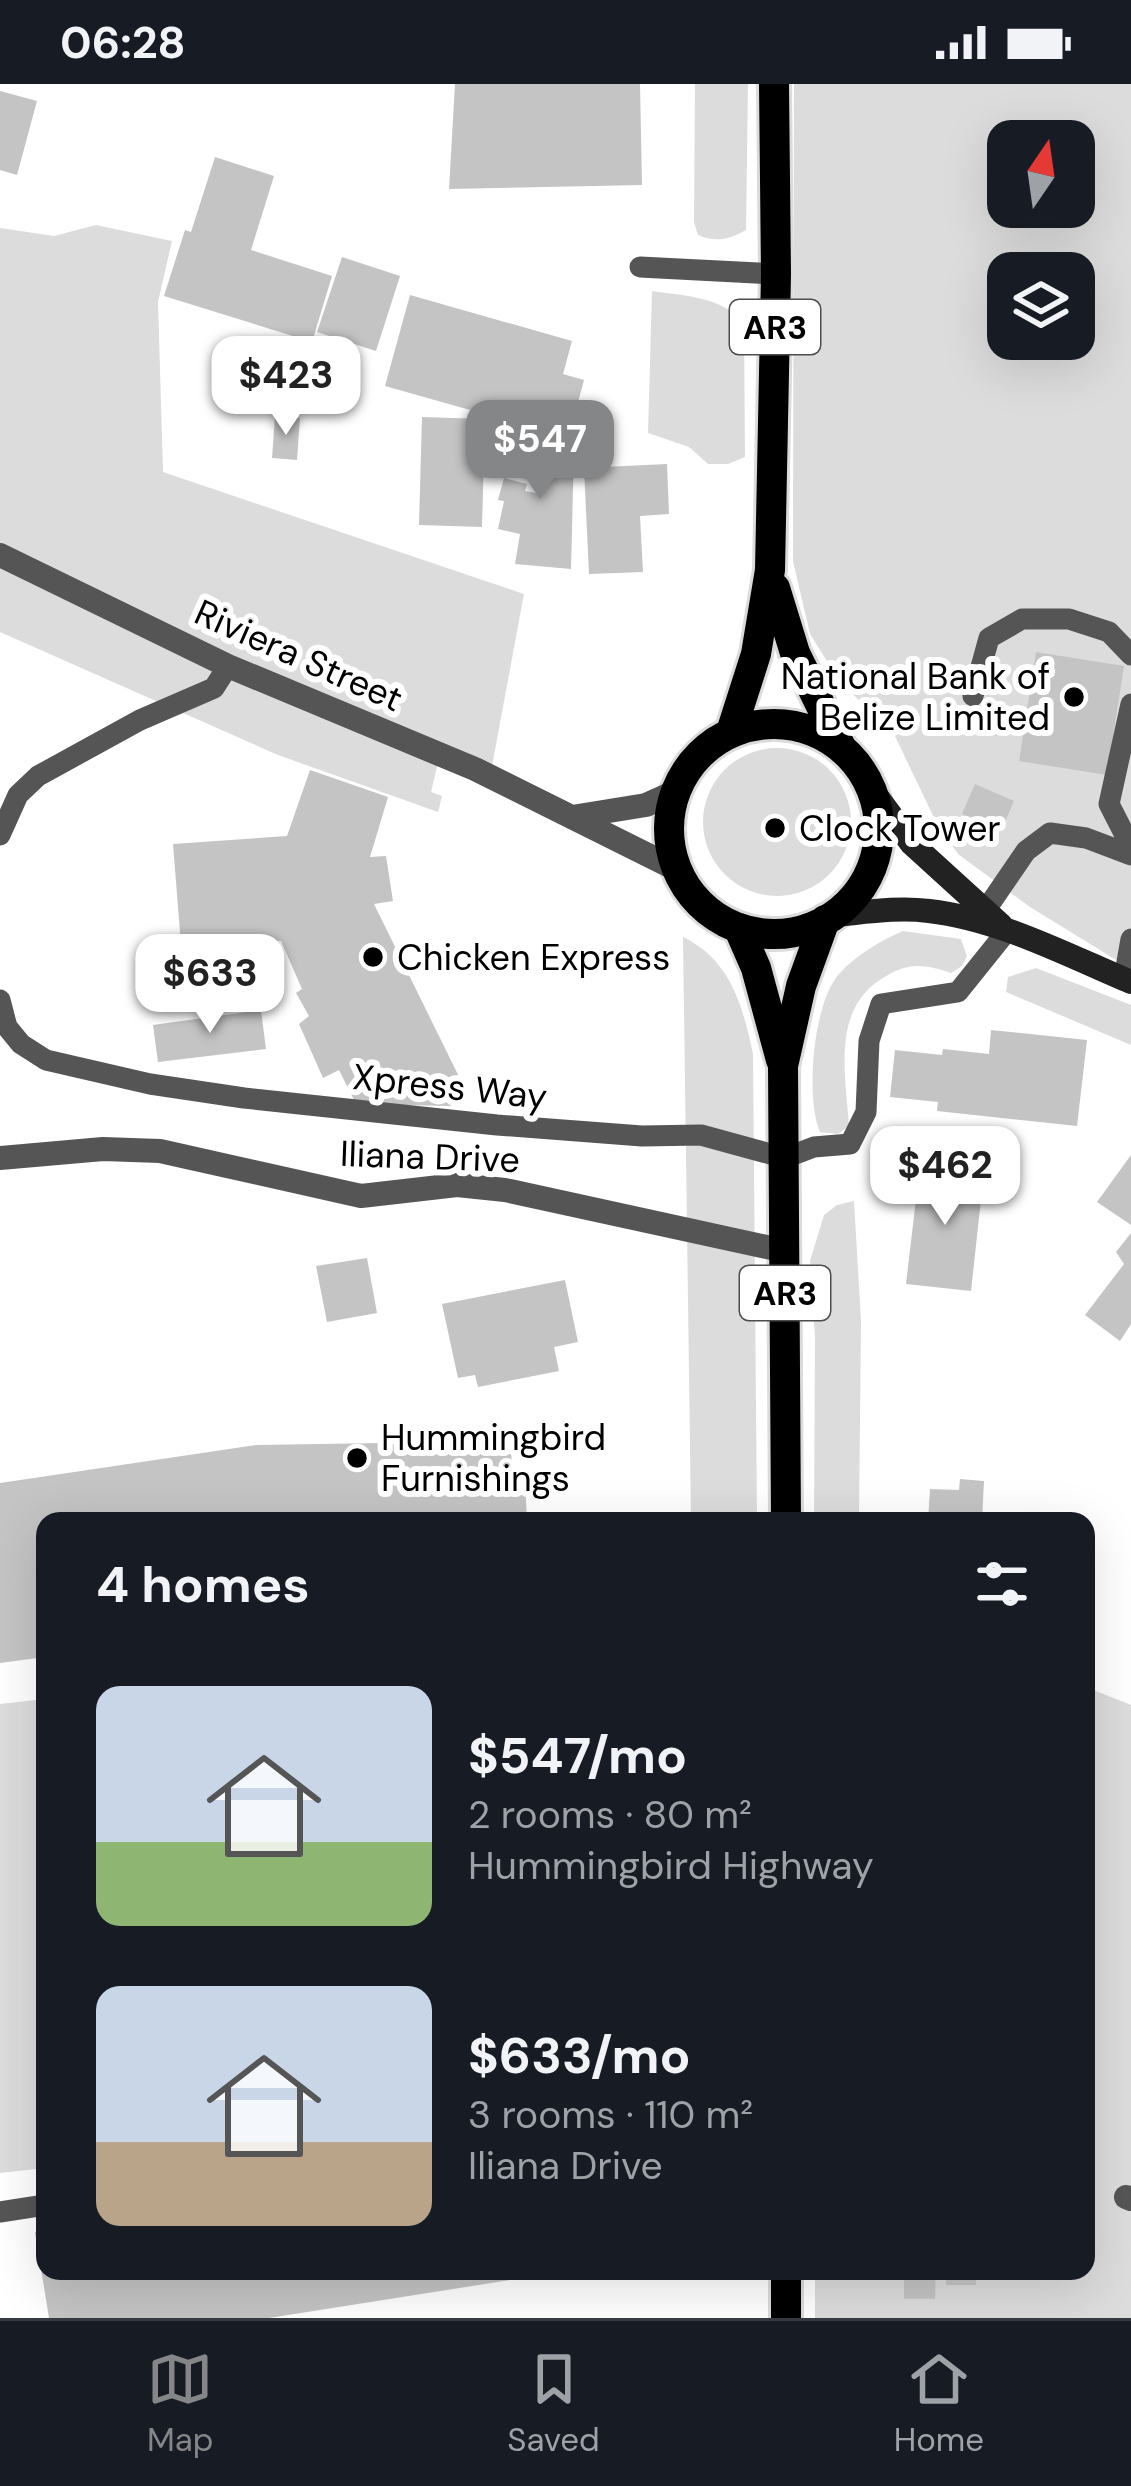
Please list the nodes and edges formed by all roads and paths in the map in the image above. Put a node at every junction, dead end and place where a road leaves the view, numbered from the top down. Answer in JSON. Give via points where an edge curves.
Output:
{"nodes":[{"id":1,"x":774,"y":84,"type":"edge"},
{"id":2,"x":640,"y":268,"type":"dead end"},
{"id":3,"x":776,"y":274,"type":"junction"},
{"id":4,"x":0,"y":555,"type":"edge"},
{"id":5,"x":770,"y":570,"type":"junction"},
{"id":6,"x":1131,"y":655,"type":"edge"},
{"id":7,"x":228,"y":666,"type":"junction"},
{"id":8,"x":974,"y":696,"type":"dead end"},
{"id":9,"x":1131,"y":704,"type":"edge"},
{"id":10,"x":731,"y":732,"type":"junction"},
{"id":11,"x":841,"y":747,"type":"junction"},
{"id":12,"x":675,"y":792,"type":"junction"},
{"id":13,"x":875,"y":794,"type":"junction"},
{"id":14,"x":572,"y":817,"type":"junction"},
{"id":15,"x":0,"y":835,"type":"edge"},
{"id":16,"x":1131,"y":851,"type":"edge"},
{"id":17,"x":676,"y":868,"type":"junction"},
{"id":18,"x":985,"y":911,"type":"junction"},
{"id":19,"x":831,"y":917,"type":"junction"},
{"id":20,"x":739,"y":928,"type":"junction"},
{"id":21,"x":1007,"y":931,"type":"junction"},
{"id":22,"x":1131,"y":938,"type":"edge"},
{"id":23,"x":1128,"y":981,"type":"edge"},
{"id":24,"x":0,"y":1000,"type":"edge"},
{"id":25,"x":783,"y":1066,"type":"junction"},
{"id":26,"x":0,"y":1158,"type":"edge"},
{"id":27,"x":785,"y":1158,"type":"junction"},
{"id":28,"x":785,"y":1250,"type":"junction"},
{"id":29,"x":786,"y":1512,"type":"edge"},
{"id":30,"x":36,"y":2206,"type":"edge"},
{"id":31,"x":0,"y":2212,"type":"edge"},
{"id":32,"x":786,"y":2280,"type":"edge"},
{"id":33,"x":786,"y":2318,"type":"edge"}],
"edges":[{"from":1,"to":3,"type":"main road","number":"AR3"},
{"from":2,"to":3,"type":"lane"},
{"from":3,"to":5,"type":"main road","number":"AR3"},
{"from":4,"to":7,"type":"street","name":"Riviera Street"},
{"from":5,"to":10,"type":"main road","number":"AR3","via":[[756,654]]},
{"from":5,"to":11,"type":"main road","number":"AR3","via":[[795,653]]},
{"from":6,"to":8,"type":"lane","via":[[1109,632],[1069,619],[1022,619],[988,638]]},
{"from":7,"to":14,"type":"street","name":"Riviera Street"},
{"from":7,"to":15,"type":"lane","via":[[214,688],[38,776],[18,795]]},
{"from":9,"to":16,"type":"lane","via":[[1109,804]]},
{"from":10,"to":11,"type":"main road","via":[[788,724]]},
{"from":10,"to":12,"type":"main road","via":[[697,757]]},
{"from":11,"to":13,"type":"main road"},
{"from":12,"to":14,"type":"street"},
{"from":12,"to":17,"type":"main road","via":[[669,817]]},
{"from":13,"to":18,"type":"main road","via":[[912,844]]},
{"from":13,"to":19,"type":"main road","via":[[876,861],[861,891]]},
{"from":14,"to":17,"type":"street","name":"Riviera Street"},
{"from":16,"to":18,"type":"lane","via":[[1050,833],[1026,851]]},
{"from":17,"to":20,"type":"main road","via":[[712,915]]},
{"from":18,"to":21,"type":"main road"},
{"from":19,"to":20,"type":"main road","via":[[806,930]]},
{"from":19,"to":21,"type":"main road","via":[[930,911]]},
{"from":19,"to":25,"type":"main road","number":"AR3","via":[[801,986]]},
{"from":20,"to":25,"type":"main road","number":"AR3"},
{"from":21,"to":23,"type":"main road"},
{"from":21,"to":27,"type":"lane","via":[[958,992],[881,1004],[869,1041],[866,1112],[850,1144]]},
{"from":22,"to":23,"type":"lane"},
{"from":24,"to":27,"type":"lane","name":"Xpress Way","via":[[7,1028],[46,1060],[150,1084],[497,1125],[701,1135]]},
{"from":25,"to":27,"type":"main road","number":"AR3"},
{"from":26,"to":28,"type":"street","name":"Iliana Drive","via":[[160,1151],[361,1196],[457,1185],[505,1190]]},
{"from":27,"to":28,"type":"main road","number":"AR3"},
{"from":28,"to":29,"type":"main road","number":"AR3"},
{"from":30,"to":31,"type":"lane"},
{"from":32,"to":33,"type":"main road"}]}
